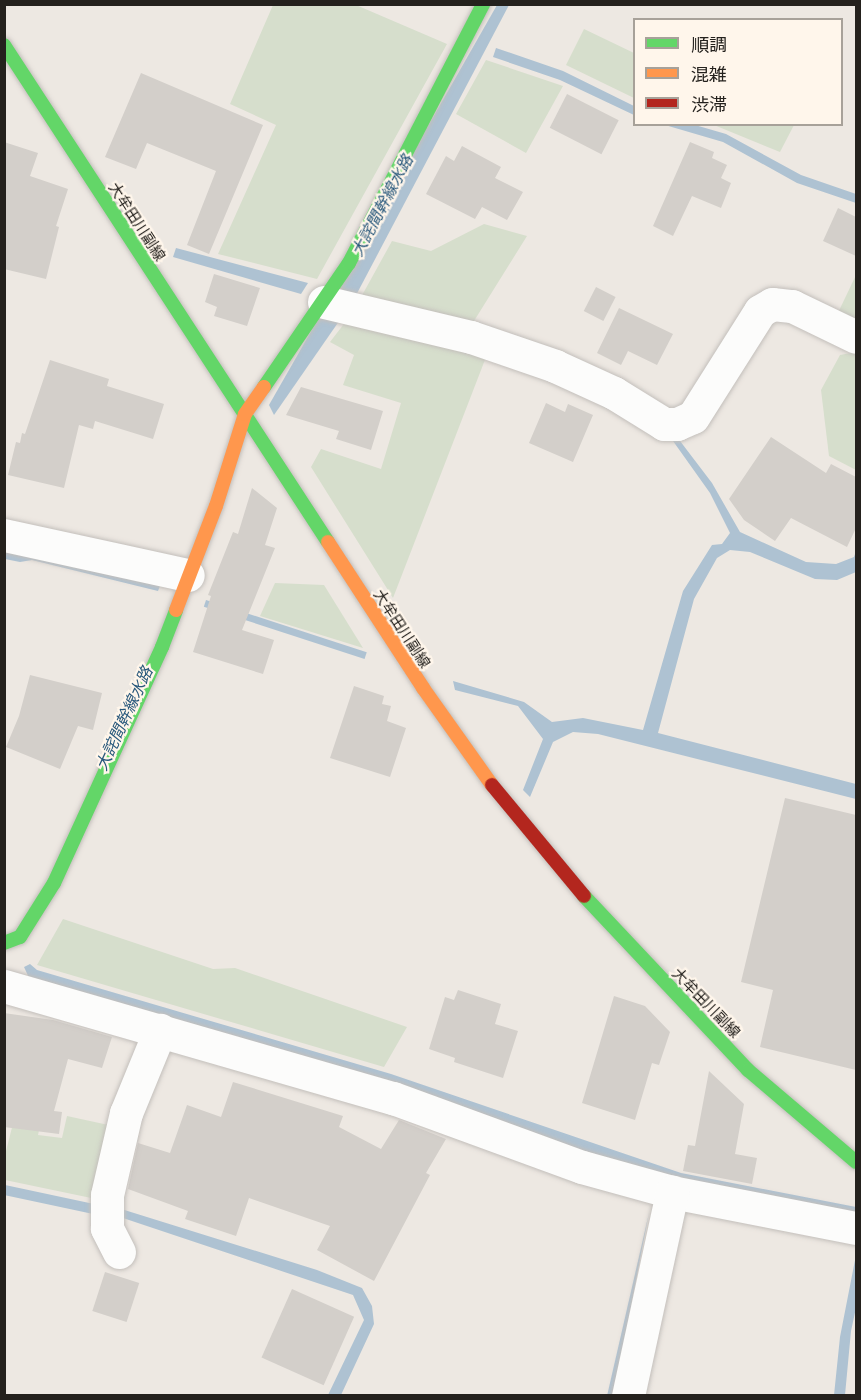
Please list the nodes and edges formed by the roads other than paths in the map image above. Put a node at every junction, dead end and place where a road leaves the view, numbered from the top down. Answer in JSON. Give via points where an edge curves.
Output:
{"nodes":[{"id":1,"x":483,"y":4,"type":"edge"},
{"id":2,"x":4,"y":45,"type":"edge"},
{"id":3,"x":339,"y":305,"type":"junction"},
{"id":4,"x":856,"y":337,"type":"edge"},
{"id":5,"x":245,"y":414,"type":"junction"},
{"id":6,"x":4,"y":535,"type":"edge"},
{"id":7,"x":188,"y":575,"type":"junction"},
{"id":8,"x":4,"y":942,"type":"edge"},
{"id":9,"x":4,"y":986,"type":"edge"},
{"id":10,"x":160,"y":1030,"type":"junction"},
{"id":11,"x":856,"y":1162,"type":"edge"},
{"id":12,"x":672,"y":1192,"type":"junction"},
{"id":13,"x":856,"y":1228,"type":"edge"},
{"id":14,"x":119,"y":1252,"type":"dead end"},
{"id":15,"x":628,"y":1395,"type":"edge"}],
"edges":[{"from":1,"to":3,"type":"main road","via":[[349,263]]},
{"from":2,"to":5,"type":"main road","name":"大牟田川副線"},
{"from":3,"to":4,"type":"street","via":[[471,337],[555,366],[614,393],[664,424],[677,424],[693,417],[760,311],[772,304],[792,306]]},
{"from":3,"to":5,"type":"main road"},
{"from":5,"to":7,"type":"main road","via":[[216,506]]},
{"from":5,"to":11,"type":"main road","name":"大牟田川副線","via":[[423,688],[501,798],[600,915],[748,1070]]},
{"from":6,"to":7,"type":"street"},
{"from":7,"to":8,"type":"main road","via":[[162,647],[54,883],[20,937]]},
{"from":9,"to":10,"type":"street"},
{"from":10,"to":12,"type":"street","via":[[393,1098],[582,1167]]},
{"from":10,"to":14,"type":"street","via":[[126,1113],[106,1195],[106,1228]]},
{"from":12,"to":13,"type":"street"},
{"from":12,"to":15,"type":"street"}]}
